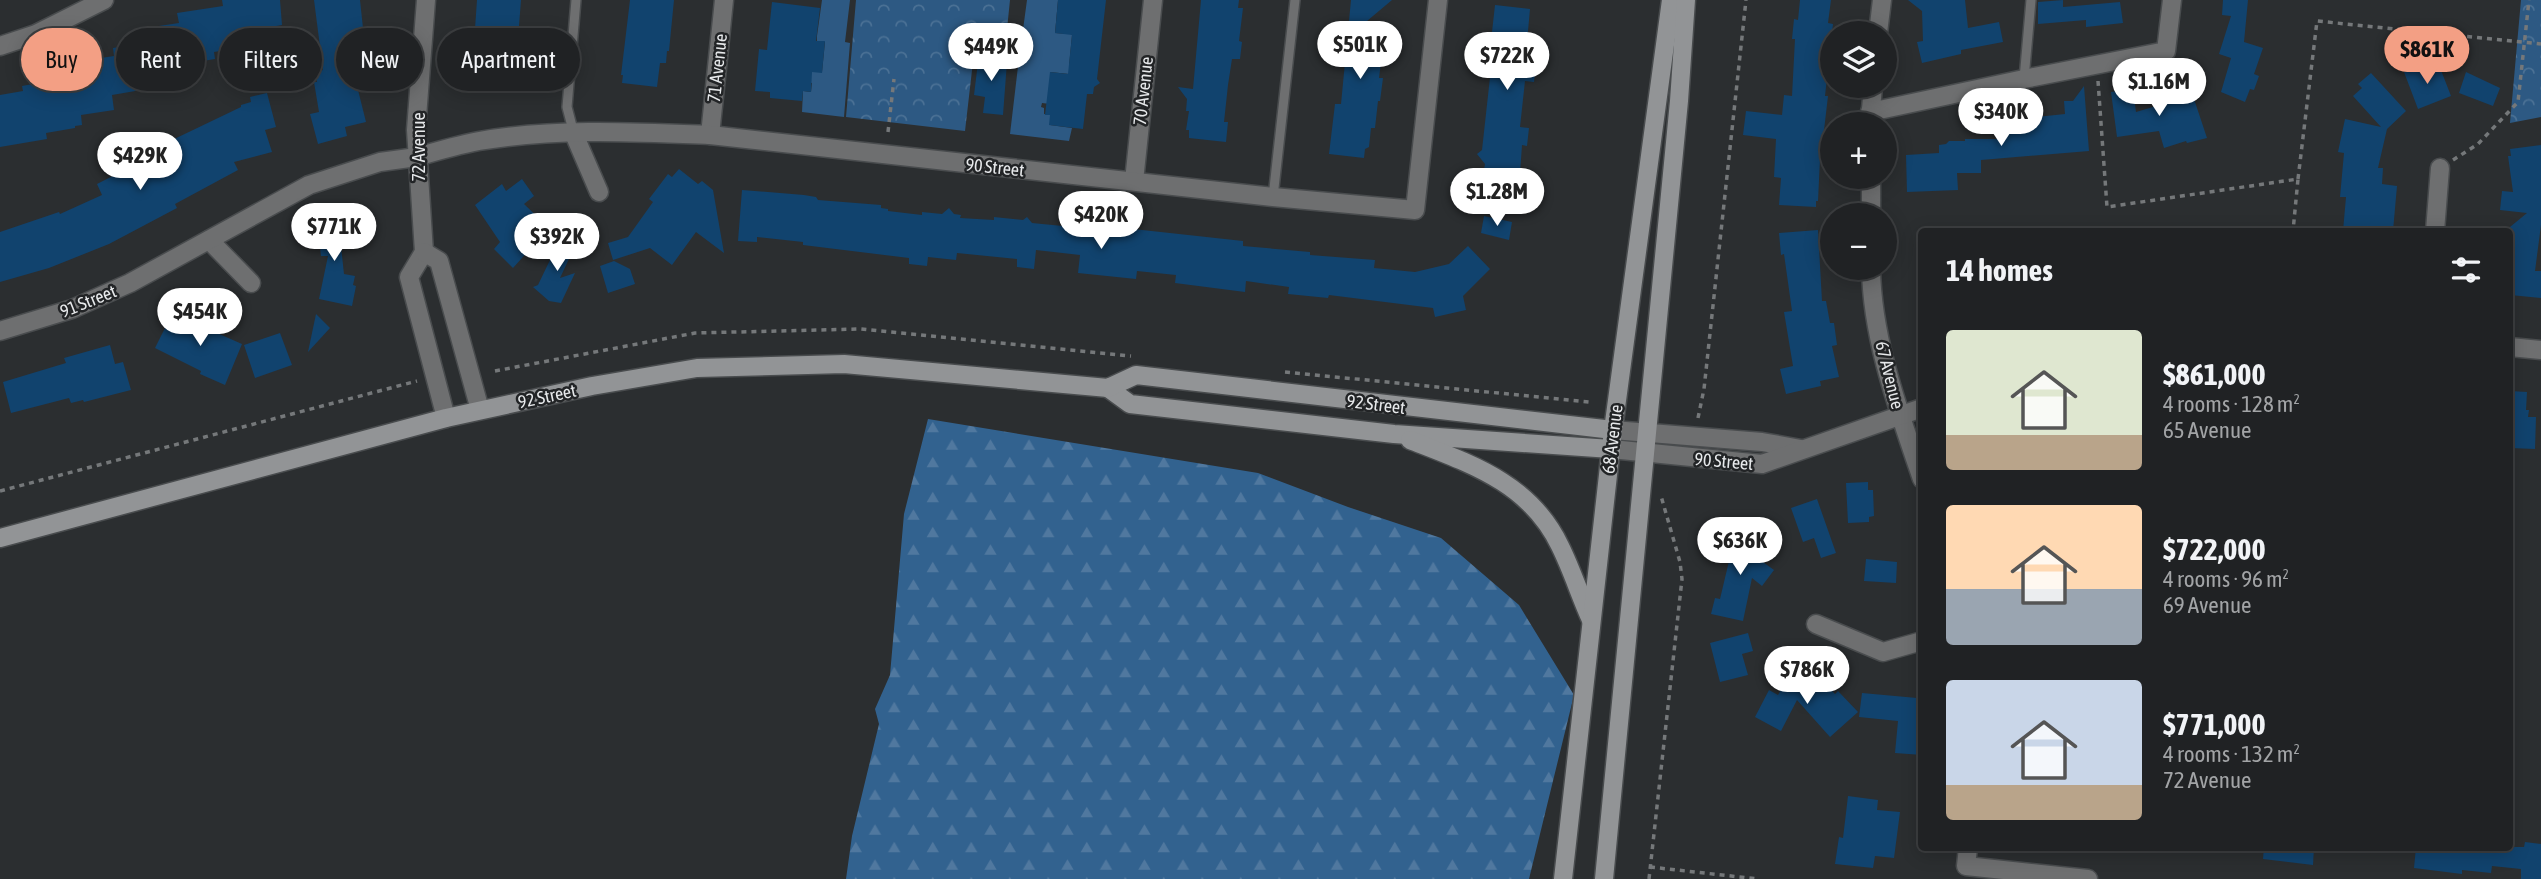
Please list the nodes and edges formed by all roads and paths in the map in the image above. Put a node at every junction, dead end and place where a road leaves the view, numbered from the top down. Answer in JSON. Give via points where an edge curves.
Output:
{"nodes":[{"id":1,"x":104,"y":0,"type":"edge"},
{"id":2,"x":426,"y":0,"type":"edge"},
{"id":3,"x":576,"y":0,"type":"edge"},
{"id":4,"x":724,"y":0,"type":"edge"},
{"id":5,"x":1153,"y":0,"type":"edge"},
{"id":6,"x":1295,"y":0,"type":"edge"},
{"id":7,"x":1438,"y":0,"type":"edge"},
{"id":8,"x":1671,"y":0,"type":"edge"},
{"id":9,"x":1686,"y":0,"type":"edge"},
{"id":10,"x":1746,"y":0,"type":"edge"},
{"id":11,"x":1882,"y":0,"type":"edge"},
{"id":12,"x":2031,"y":0,"type":"edge"},
{"id":13,"x":2172,"y":0,"type":"edge"},
{"id":14,"x":2529,"y":0,"type":"edge"},
{"id":15,"x":1879,"y":21,"type":"edge"},
{"id":16,"x":2525,"y":41,"type":"junction"},
{"id":17,"x":2541,"y":44,"type":"edge"},
{"id":18,"x":0,"y":46,"type":"edge"},
{"id":19,"x":2097,"y":65,"type":"junction"},
{"id":20,"x":894,"y":79,"type":"dead end"},
{"id":21,"x":2024,"y":79,"type":"junction"},
{"id":22,"x":1894,"y":112,"type":"edge"},
{"id":23,"x":888,"y":132,"type":"dead end"},
{"id":24,"x":574,"y":134,"type":"junction"},
{"id":25,"x":710,"y":135,"type":"junction"},
{"id":26,"x":417,"y":157,"type":"junction"},
{"id":27,"x":2440,"y":168,"type":"joint"},
{"id":28,"x":2298,"y":179,"type":"junction"},
{"id":29,"x":1134,"y":181,"type":"junction"},
{"id":30,"x":600,"y":192,"type":"dead end"},
{"id":31,"x":1273,"y":197,"type":"junction"},
{"id":32,"x":2293,"y":228,"type":"edge"},
{"id":33,"x":2435,"y":228,"type":"edge"},
{"id":34,"x":209,"y":240,"type":"junction"},
{"id":35,"x":424,"y":252,"type":"junction"},
{"id":36,"x":1871,"y":280,"type":"edge"},
{"id":37,"x":251,"y":283,"type":"dead end"},
{"id":38,"x":0,"y":331,"type":"edge"},
{"id":39,"x":2513,"y":347,"type":"edge"},
{"id":40,"x":2541,"y":350,"type":"edge"},
{"id":41,"x":1136,"y":357,"type":"dead end"},
{"id":42,"x":1273,"y":370,"type":"dead end"},
{"id":43,"x":495,"y":371,"type":"dead end"},
{"id":44,"x":417,"y":381,"type":"dead end"},
{"id":45,"x":1108,"y":388,"type":"junction"},
{"id":46,"x":1589,"y":402,"type":"dead end"},
{"id":47,"x":1918,"y":409,"type":"edge"},
{"id":48,"x":480,"y":410,"type":"junction"},
{"id":49,"x":1900,"y":415,"type":"junction"},
{"id":50,"x":446,"y":418,"type":"junction"},
{"id":51,"x":1696,"y":428,"type":"dead end"},
{"id":52,"x":1613,"y":430,"type":"junction"},
{"id":53,"x":1647,"y":433,"type":"junction"},
{"id":54,"x":1394,"y":434,"type":"junction"},
{"id":55,"x":1611,"y":449,"type":"junction"},
{"id":56,"x":1801,"y":449,"type":"junction"},
{"id":57,"x":1644,"y":453,"type":"junction"},
{"id":58,"x":1918,"y":467,"type":"edge"},
{"id":59,"x":0,"y":491,"type":"edge"},
{"id":60,"x":1661,"y":496,"type":"dead end"},
{"id":61,"x":0,"y":538,"type":"edge"},
{"id":62,"x":1592,"y":624,"type":"junction"},
{"id":63,"x":1816,"y":624,"type":"dead end"},
{"id":64,"x":1918,"y":641,"type":"edge"},
{"id":65,"x":1968,"y":851,"type":"edge"},
{"id":66,"x":1650,"y":867,"type":"junction"},
{"id":67,"x":1563,"y":879,"type":"edge"},
{"id":68,"x":1604,"y":879,"type":"edge"},
{"id":69,"x":1649,"y":879,"type":"edge"},
{"id":70,"x":1758,"y":879,"type":"edge"},
{"id":71,"x":2088,"y":879,"type":"edge"}],
"edges":[{"from":1,"to":18,"type":"street","via":[[36,34]]},
{"from":2,"to":26,"type":"street","name":"72 Avenue"},
{"from":3,"to":24,"type":"lane","via":[[567,107]]},
{"from":4,"to":25,"type":"street","name":"71 Avenue"},
{"from":5,"to":29,"type":"street","name":"70 Avenue"},
{"from":6,"to":31,"type":"lane"},
{"from":7,"to":31,"type":"street","name":"90 Street","via":[[1415,210]]},
{"from":8,"to":52,"type":"main road","name":"68 Avenue"},
{"from":9,"to":53,"type":"main road","name":"68 Avenue"},
{"from":10,"to":51,"type":"path"},
{"from":11,"to":15,"type":"street"},
{"from":12,"to":21,"type":"lane"},
{"from":13,"to":19,"type":"street","via":[[2166,51]]},
{"from":14,"to":16,"type":"path"},
{"from":16,"to":17,"type":"path"},
{"from":16,"to":27,"type":"path","via":[[2518,102],[2478,144]]},
{"from":16,"to":28,"type":"path","via":[[2317,21]]},
{"from":19,"to":21,"type":"street"},
{"from":19,"to":28,"type":"path","via":[[2108,207]]},
{"from":20,"to":23,"type":"path"},
{"from":21,"to":22,"type":"street"},
{"from":24,"to":25,"type":"street","name":"90 Street"},
{"from":24,"to":26,"type":"street","name":"90 Street","via":[[480,141]]},
{"from":24,"to":30,"type":"street"},
{"from":25,"to":29,"type":"street","name":"90 Street"},
{"from":26,"to":34,"type":"street","name":"91 Street","via":[[380,162],[309,186]]},
{"from":26,"to":35,"type":"street","name":"72 Avenue"},
{"from":27,"to":33,"type":"street"},
{"from":28,"to":32,"type":"path"},
{"from":29,"to":31,"type":"street","name":"90 Street"},
{"from":34,"to":37,"type":"street"},
{"from":34,"to":38,"type":"street","name":"91 Street","via":[[72,309]]},
{"from":35,"to":48,"type":"street","via":[[439,261]]},
{"from":35,"to":50,"type":"street","name":"72 Avenue","via":[[409,276]]},
{"from":36,"to":49,"type":"street","name":"67 Avenue"},
{"from":39,"to":40,"type":"street"},
{"from":41,"to":43,"type":"path","via":[[861,329],[695,333]]},
{"from":42,"to":46,"type":"path"},
{"from":44,"to":59,"type":"path"},
{"from":45,"to":48,"type":"main road","name":"92 Street","via":[[844,364],[696,368]]},
{"from":45,"to":52,"type":"main road","name":"92 Street","via":[[1136,375]]},
{"from":45,"to":54,"type":"main road","name":"92 Street","via":[[1130,404]]},
{"from":47,"to":49,"type":"street","name":"90 Street"},
{"from":48,"to":50,"type":"main road","name":"92 Street"},
{"from":49,"to":56,"type":"street","name":"90 Street"},
{"from":49,"to":58,"type":"street","name":"67 Avenue"},
{"from":50,"to":61,"type":"main road","name":"92 Street"},
{"from":52,"to":53,"type":"street","name":"92 Street"},
{"from":52,"to":55,"type":"main road","name":"68 Avenue"},
{"from":53,"to":56,"type":"street","name":"90 Street"},
{"from":53,"to":57,"type":"main road","name":"68 Avenue"},
{"from":54,"to":55,"type":"main road","name":"92 Street"},
{"from":54,"to":62,"type":"main road","via":[[1477,466],[1530,502],[1559,544]]},
{"from":55,"to":57,"type":"street","name":"92 Street"},
{"from":55,"to":62,"type":"main road","name":"68 Avenue"},
{"from":56,"to":57,"type":"street","name":"90 Street","via":[[1762,464]]},
{"from":57,"to":68,"type":"main road","name":"68 Avenue"},
{"from":60,"to":66,"type":"path","via":[[1682,579]]},
{"from":62,"to":67,"type":"main road","name":"68 Avenue"},
{"from":63,"to":64,"type":"street","via":[[1883,652]]},
{"from":65,"to":71,"type":"street","via":[[1966,866]]},
{"from":66,"to":69,"type":"path"},
{"from":66,"to":70,"type":"path"}]}
